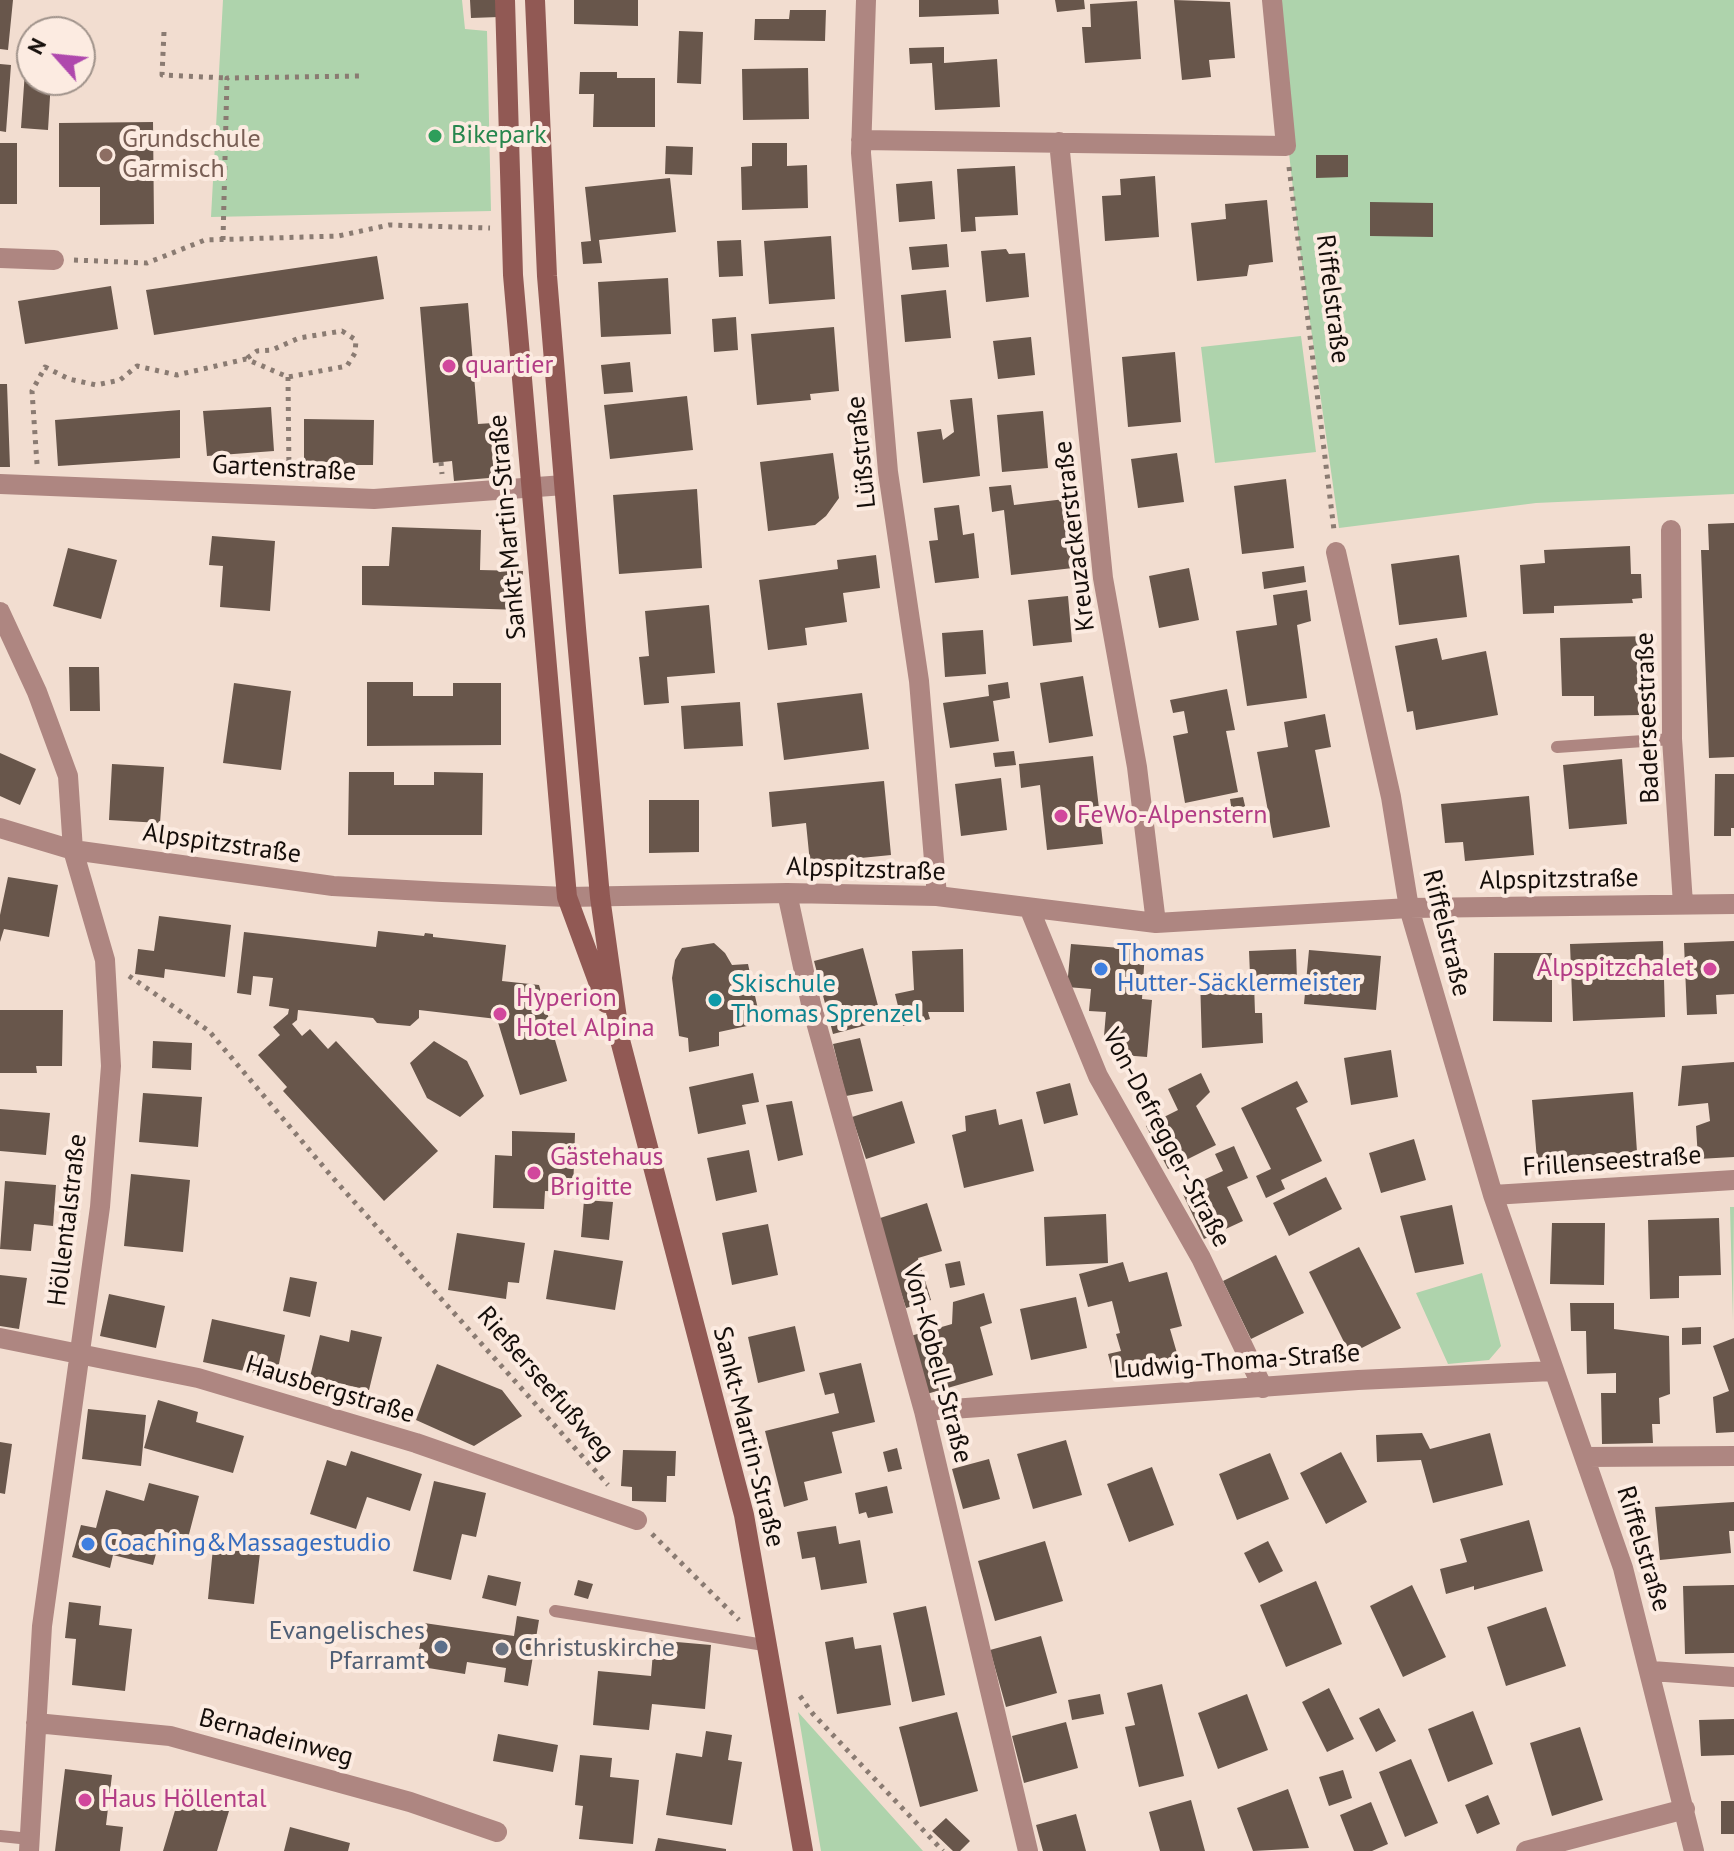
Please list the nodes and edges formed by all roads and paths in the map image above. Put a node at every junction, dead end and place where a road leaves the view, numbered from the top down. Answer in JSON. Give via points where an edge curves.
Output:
{"nodes":[{"id":1,"x":505,"y":0,"type":"edge"},
{"id":2,"x":535,"y":0,"type":"edge"},
{"id":3,"x":866,"y":0,"type":"edge"},
{"id":4,"x":1272,"y":0,"type":"edge"},
{"id":5,"x":164,"y":32,"type":"dead end"},
{"id":6,"x":360,"y":76,"type":"dead end"},
{"id":7,"x":227,"y":78,"type":"junction"},
{"id":8,"x":861,"y":140,"type":"junction"},
{"id":9,"x":1059,"y":142,"type":"junction"},
{"id":10,"x":1286,"y":146,"type":"junction"},
{"id":11,"x":511,"y":229,"type":"junction"},
{"id":12,"x":223,"y":240,"type":"junction"},
{"id":13,"x":0,"y":258,"type":"edge"},
{"id":14,"x":54,"y":260,"type":"joint"},
{"id":15,"x":246,"y":359,"type":"junction"},
{"id":16,"x":288,"y":377,"type":"junction"},
{"id":17,"x":0,"y":484,"type":"edge"},
{"id":18,"x":38,"y":485,"type":"junction"},
{"id":19,"x":564,"y":485,"type":"junction"},
{"id":20,"x":531,"y":488,"type":"junction"},
{"id":21,"x":288,"y":494,"type":"junction"},
{"id":22,"x":1671,"y":530,"type":"dead end"},
{"id":23,"x":1336,"y":552,"type":"joint"},
{"id":24,"x":0,"y":612,"type":"edge"},
{"id":25,"x":1672,"y":739,"type":"junction"},
{"id":26,"x":1557,"y":747,"type":"dead end"},
{"id":27,"x":0,"y":828,"type":"edge"},
{"id":28,"x":73,"y":850,"type":"junction"},
{"id":29,"x":787,"y":893,"type":"junction"},
{"id":30,"x":937,"y":896,"type":"junction"},
{"id":31,"x":567,"y":897,"type":"junction"},
{"id":32,"x":600,"y":897,"type":"junction"},
{"id":33,"x":1683,"y":904,"type":"junction"},
{"id":34,"x":1734,"y":904,"type":"edge"},
{"id":35,"x":1409,"y":908,"type":"junction"},
{"id":36,"x":1030,"y":910,"type":"junction"},
{"id":37,"x":1156,"y":923,"type":"junction"},
{"id":38,"x":105,"y":960,"type":"junction"},
{"id":39,"x":620,"y":1040,"type":"junction"},
{"id":40,"x":1734,"y":1180,"type":"edge"},
{"id":41,"x":1493,"y":1195,"type":"junction"},
{"id":42,"x":0,"y":1338,"type":"edge"},
{"id":43,"x":77,"y":1351,"type":"junction"},
{"id":44,"x":1553,"y":1371,"type":"junction"},
{"id":45,"x":1263,"y":1388,"type":"junction"},
{"id":46,"x":924,"y":1411,"type":"junction"},
{"id":47,"x":1734,"y":1456,"type":"edge"},
{"id":48,"x":1587,"y":1457,"type":"junction"},
{"id":49,"x":637,"y":1520,"type":"junction"},
{"id":50,"x":555,"y":1611,"type":"dead end"},
{"id":51,"x":764,"y":1645,"type":"junction"},
{"id":52,"x":1652,"y":1671,"type":"junction"},
{"id":53,"x":1734,"y":1677,"type":"edge"},
{"id":54,"x":792,"y":1685,"type":"dead end"},
{"id":55,"x":36,"y":1723,"type":"junction"},
{"id":56,"x":1685,"y":1809,"type":"junction"},
{"id":57,"x":497,"y":1832,"type":"dead end"},
{"id":58,"x":0,"y":1836,"type":"edge"},
{"id":59,"x":29,"y":1845,"type":"edge"},
{"id":60,"x":803,"y":1851,"type":"edge"},
{"id":61,"x":943,"y":1851,"type":"edge"},
{"id":62,"x":1028,"y":1851,"type":"edge"},
{"id":63,"x":1526,"y":1851,"type":"edge"},
{"id":64,"x":1694,"y":1851,"type":"edge"}],
"edges":[{"from":1,"to":11,"type":"main road","name":"Sankt-Martin-Straße"},
{"from":2,"to":19,"type":"main road","name":"Sankt-Martin-Straße","via":[[547,276]]},
{"from":3,"to":8,"type":"street","name":"Lüßstraße"},
{"from":4,"to":10,"type":"street"},
{"from":5,"to":7,"type":"path","via":[[162,75]]},
{"from":6,"to":7,"type":"path"},
{"from":7,"to":12,"type":"path"},
{"from":8,"to":9,"type":"street"},
{"from":8,"to":30,"type":"street","name":"Lüßstraße","via":[[888,472],[919,681]]},
{"from":9,"to":10,"type":"street"},
{"from":9,"to":37,"type":"street","name":"Kreuzackerstraße","via":[[1103,578],[1137,767]]},
{"from":10,"to":23,"type":"path","name":"Riffelstraße"},
{"from":11,"to":12,"type":"path","via":[[389,225],[338,236]]},
{"from":11,"to":20,"type":"main road","name":"Sankt-Martin-Straße"},
{"from":12,"to":14,"type":"path","via":[[205,240],[147,263]]},
{"from":13,"to":14,"type":"street"},
{"from":15,"to":16,"type":"path"},
{"from":15,"to":16,"type":"path","via":[[299,338],[342,331],[356,340],[347,366]]},
{"from":15,"to":18,"type":"path","via":[[177,375],[137,366],[120,380],[96,385],[45,367],[32,391]]},
{"from":16,"to":21,"type":"path"},
{"from":17,"to":18,"type":"street","name":"Gartenstraße"},
{"from":18,"to":21,"type":"street","name":"Gartenstraße"},
{"from":19,"to":20,"type":"street","name":"Gartenstraße"},
{"from":19,"to":32,"type":"main road","name":"Sankt-Martin-Straße"},
{"from":20,"to":21,"type":"street","name":"Gartenstraße","via":[[374,499]]},
{"from":20,"to":31,"type":"main road","name":"Sankt-Martin-Straße"},
{"from":22,"to":25,"type":"street","name":"Baderseestraße"},
{"from":23,"to":35,"type":"street","name":"Riffelstraße","via":[[1391,797]]},
{"from":24,"to":28,"type":"street","name":"Höllentalstraße","via":[[68,776]]},
{"from":25,"to":26,"type":"lane"},
{"from":25,"to":33,"type":"street","name":"Baderseestraße"},
{"from":27,"to":28,"type":"street","name":"Alpspitzstraße"},
{"from":28,"to":31,"type":"street","name":"Alpspitzstraße","via":[[333,886]]},
{"from":28,"to":38,"type":"street","name":"Höllentalstraße"},
{"from":29,"to":30,"type":"street","name":"Alpspitzstraße"},
{"from":29,"to":32,"type":"street","name":"Alpspitzstraße"},
{"from":29,"to":46,"type":"street","name":"Von-Kobell-Straße","via":[[811,1004]]},
{"from":30,"to":36,"type":"street","name":"Alpspitzstraße"},
{"from":31,"to":32,"type":"street","name":"Alpspitzstraße"},
{"from":31,"to":39,"type":"main road","name":"Sankt-Martin-Straße"},
{"from":32,"to":39,"type":"main road","name":"Sankt-Martin-Straße"},
{"from":33,"to":34,"type":"street","name":"Alpspitzstraße"},
{"from":33,"to":35,"type":"street","name":"Alpspitzstraße"},
{"from":35,"to":37,"type":"street","name":"Alpspitzstraße"},
{"from":35,"to":41,"type":"street","name":"Riffelstraße"},
{"from":36,"to":37,"type":"street","name":"Alpspitzstraße"},
{"from":36,"to":45,"type":"street","name":"Von-Defregger-Straße","via":[[1098,1076],[1201,1258]]},
{"from":38,"to":43,"type":"street","name":"Höllentalstraße","via":[[110,1081],[100,1207]]},
{"from":38,"to":49,"type":"path","name":"Rießerseefußweg","via":[[209,1031]]},
{"from":39,"to":51,"type":"main road","name":"Sankt-Martin-Straße","via":[[744,1515]]},
{"from":40,"to":41,"type":"street","name":"Frillenseestraße"},
{"from":41,"to":44,"type":"street","name":"Riffelstraße"},
{"from":42,"to":43,"type":"street","name":"Hausbergstraße"},
{"from":43,"to":49,"type":"street","name":"Hausbergstraße","via":[[198,1378],[416,1443]]},
{"from":43,"to":55,"type":"street","name":"Höllentalstraße","via":[[42,1626]]},
{"from":44,"to":45,"type":"street","name":"Ludwig-Thoma-Straße"},
{"from":44,"to":48,"type":"street","name":"Riffelstraße"},
{"from":45,"to":46,"type":"street","name":"Ludwig-Thoma-Straße"},
{"from":46,"to":62,"type":"street","name":"Von-Kobell-Straße"},
{"from":47,"to":48,"type":"street"},
{"from":48,"to":52,"type":"street","name":"Riffelstraße"},
{"from":49,"to":51,"type":"path","name":"Rießerseefußweg"},
{"from":50,"to":51,"type":"lane"},
{"from":51,"to":60,"type":"main road","name":"Sankt-Martin-Straße"},
{"from":52,"to":53,"type":"street"},
{"from":52,"to":56,"type":"street","name":"Riffelstraße"},
{"from":54,"to":61,"type":"path"},
{"from":55,"to":57,"type":"street","name":"Bernadeinweg","via":[[170,1736],[410,1802]]},
{"from":55,"to":59,"type":"street","name":"Höllentalstraße"},
{"from":56,"to":63,"type":"street"},
{"from":56,"to":64,"type":"street","name":"Riffelstraße"},
{"from":58,"to":59,"type":"lane"}]}
